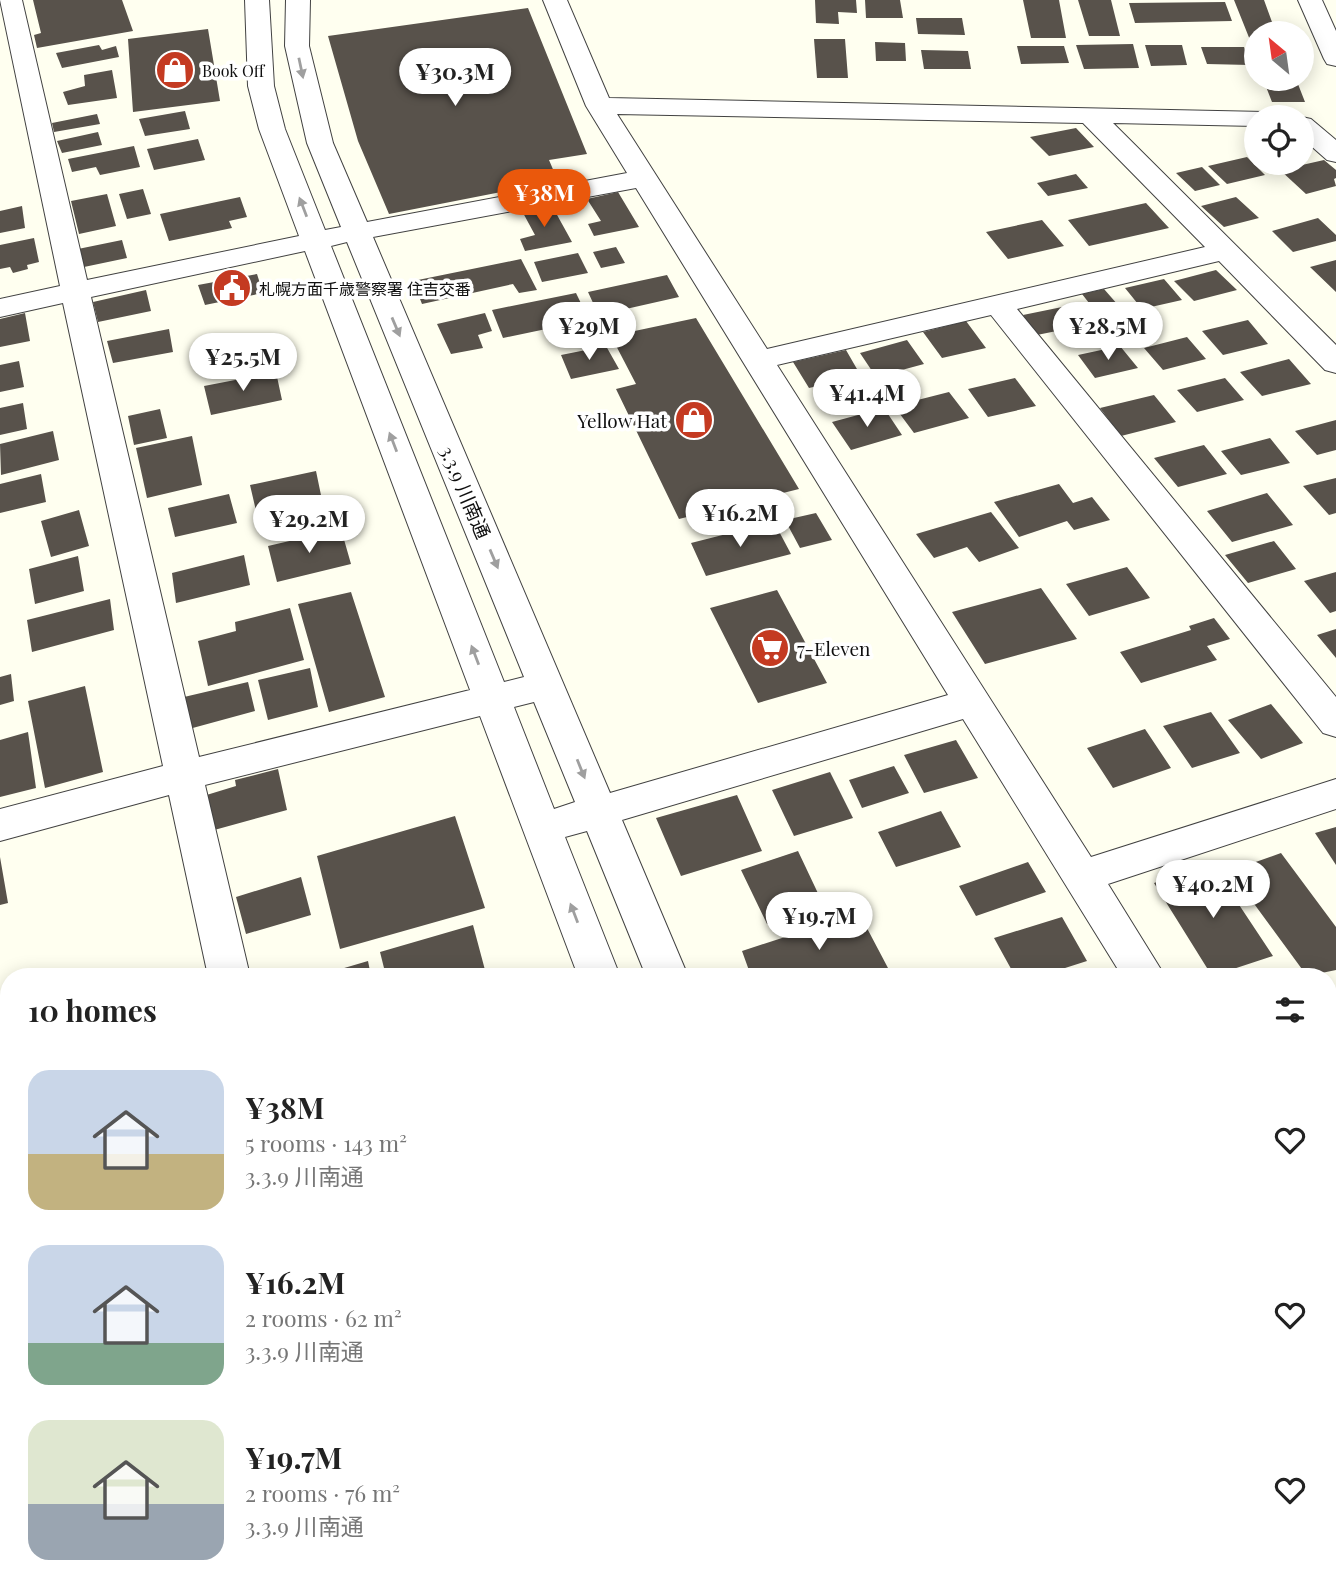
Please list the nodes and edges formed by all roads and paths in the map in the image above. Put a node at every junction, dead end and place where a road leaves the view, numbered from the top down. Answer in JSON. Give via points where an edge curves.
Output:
{"nodes":[{"id":1,"x":10,"y":0,"type":"edge"},
{"id":2,"x":257,"y":0,"type":"edge"},
{"id":3,"x":298,"y":0,"type":"edge"},
{"id":4,"x":555,"y":0,"type":"edge"},
{"id":5,"x":1310,"y":0,"type":"edge"},
{"id":6,"x":10,"y":49,"type":"edge"},
{"id":7,"x":1336,"y":59,"type":"edge"},
{"id":8,"x":599,"y":106,"type":"junction"},
{"id":9,"x":1090,"y":115,"type":"junction"},
{"id":10,"x":1244,"y":118,"type":"edge"},
{"id":11,"x":1314,"y":118,"type":"edge"},
{"id":12,"x":1336,"y":119,"type":"edge"},
{"id":13,"x":1314,"y":135,"type":"edge"},
{"id":14,"x":1336,"y":153,"type":"edge"},
{"id":15,"x":645,"y":178,"type":"junction"},
{"id":16,"x":356,"y":232,"type":"junction"},
{"id":17,"x":316,"y":240,"type":"junction"},
{"id":18,"x":1225,"y":251,"type":"junction"},
{"id":19,"x":75,"y":293,"type":"junction"},
{"id":20,"x":998,"y":304,"type":"junction"},
{"id":21,"x":0,"y":308,"type":"edge"},
{"id":22,"x":759,"y":360,"type":"junction"},
{"id":23,"x":1336,"y":363,"type":"edge"},
{"id":24,"x":547,"y":685,"type":"junction"},
{"id":25,"x":492,"y":700,"type":"junction"},
{"id":26,"x":972,"y":702,"type":"junction"},
{"id":27,"x":1336,"y":723,"type":"edge"},
{"id":28,"x":183,"y":776,"type":"junction"},
{"id":29,"x":1336,"y":794,"type":"edge"},
{"id":30,"x":598,"y":811,"type":"junction"},
{"id":31,"x":0,"y":825,"type":"edge"},
{"id":32,"x":542,"y":828,"type":"junction"},
{"id":33,"x":1082,"y":876,"type":"junction"},
{"id":34,"x":227,"y":968,"type":"edge"},
{"id":35,"x":596,"y":968,"type":"edge"},
{"id":36,"x":664,"y":968,"type":"edge"},
{"id":37,"x":1139,"y":968,"type":"edge"}],
"edges":[{"from":1,"to":6,"type":"street"},
{"from":17,"to":2,"type":"street","one_way":true,"via":[[272,129],[261,86]]},
{"from":3,"to":16,"type":"street","name":"3.3.9 川南通","one_way":true,"via":[[297,46],[307,92],[320,143]]},
{"from":4,"to":8,"type":"street"},
{"from":5,"to":7,"type":"street"},
{"from":6,"to":19,"type":"street"},
{"from":8,"to":9,"type":"street"},
{"from":8,"to":15,"type":"street"},
{"from":9,"to":10,"type":"street"},
{"from":9,"to":18,"type":"street"},
{"from":11,"to":12,"type":"street"},
{"from":13,"to":14,"type":"street"},
{"from":15,"to":16,"type":"street"},
{"from":15,"to":22,"type":"street"},
{"from":16,"to":17,"type":"street"},
{"from":16,"to":24,"type":"street","name":"3.3.9 川南通","one_way":true},
{"from":17,"to":19,"type":"street"},
{"from":25,"to":17,"type":"street","one_way":true},
{"from":18,"to":20,"type":"street"},
{"from":18,"to":23,"type":"street"},
{"from":19,"to":21,"type":"street"},
{"from":19,"to":28,"type":"street"},
{"from":20,"to":22,"type":"street"},
{"from":20,"to":27,"type":"street"},
{"from":22,"to":26,"type":"street"},
{"from":24,"to":25,"type":"street"},
{"from":24,"to":30,"type":"street","name":"3.3.9 川南通","one_way":true},
{"from":25,"to":28,"type":"street"},
{"from":25,"to":32,"type":"street"},
{"from":26,"to":30,"type":"street"},
{"from":26,"to":33,"type":"street"},
{"from":28,"to":31,"type":"street"},
{"from":28,"to":34,"type":"street"},
{"from":29,"to":33,"type":"street"},
{"from":30,"to":32,"type":"street"},
{"from":30,"to":36,"type":"street","name":"3.3.9 川南通"},
{"from":35,"to":32,"type":"street","one_way":true},
{"from":33,"to":37,"type":"street"}]}
